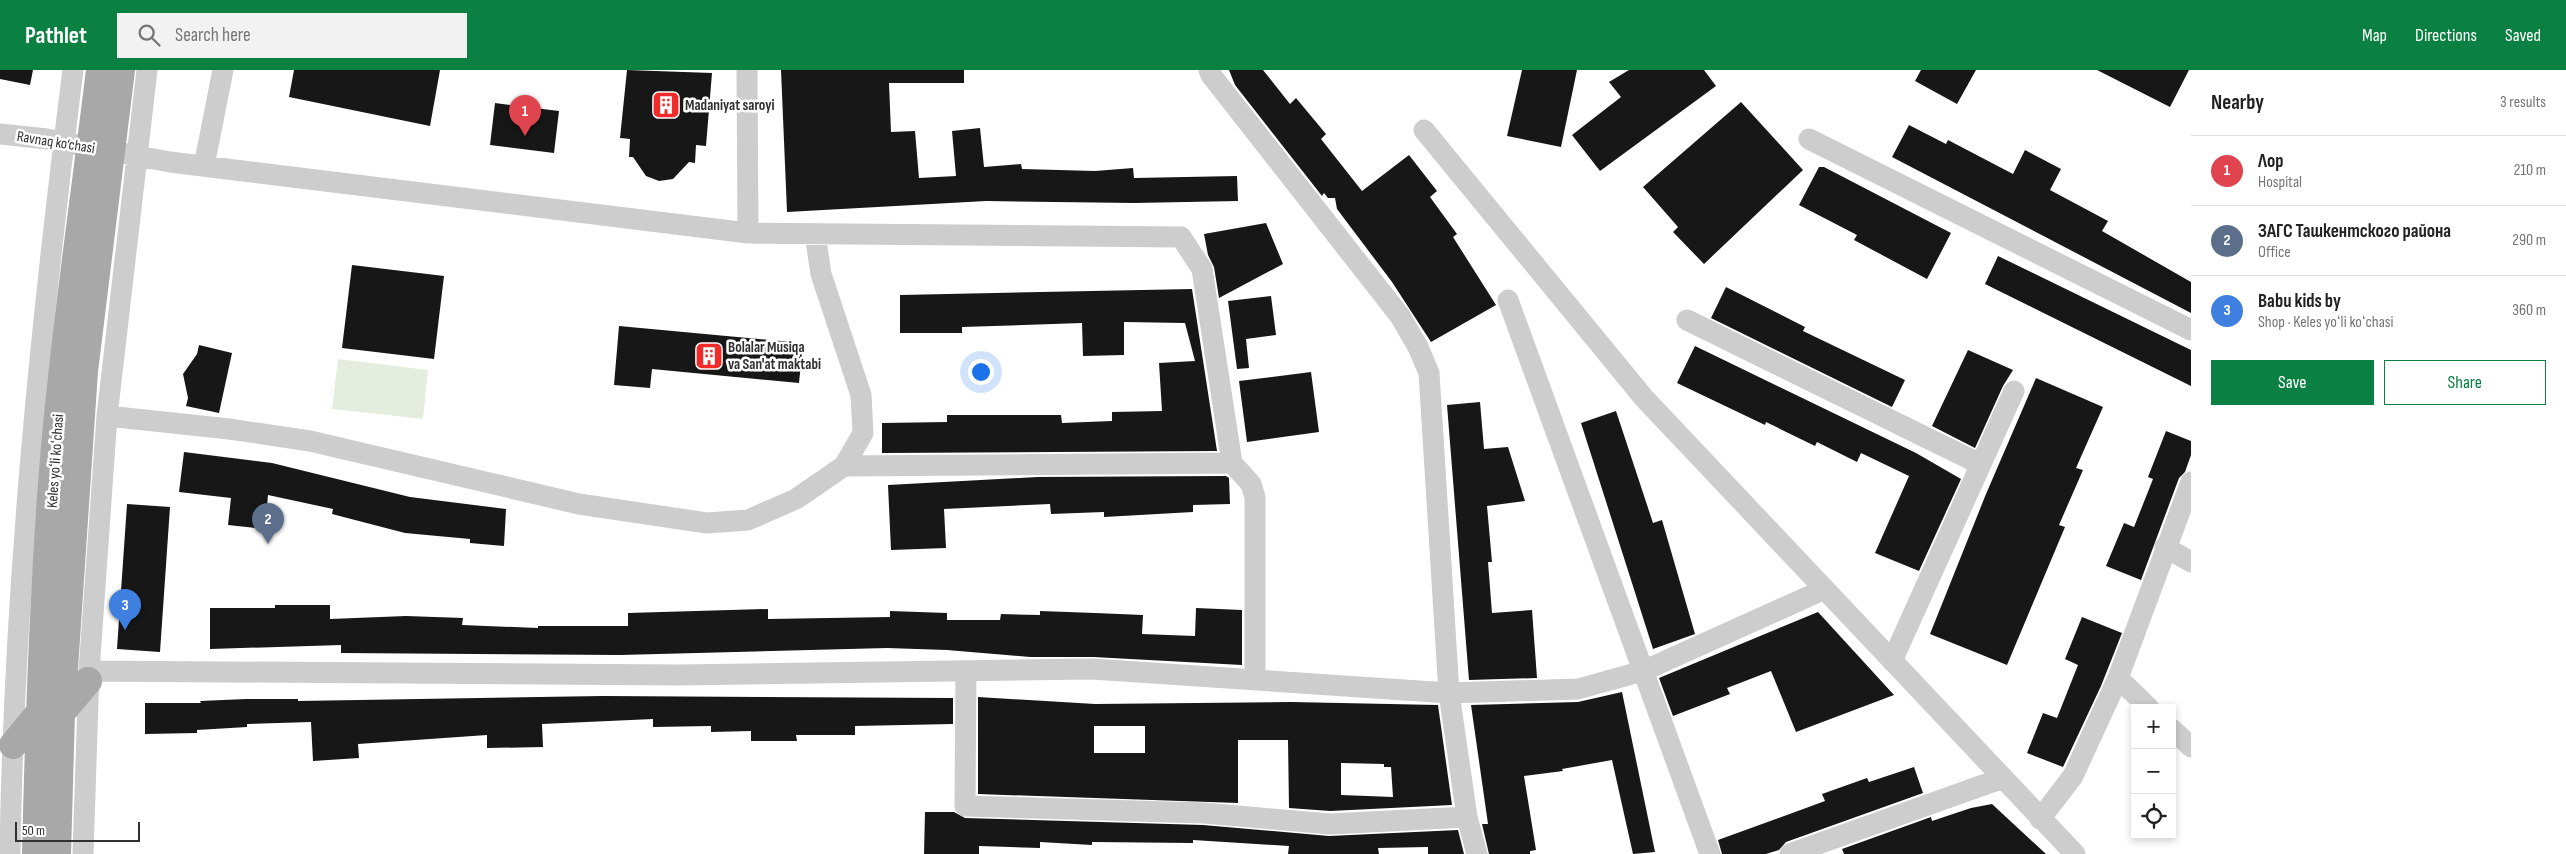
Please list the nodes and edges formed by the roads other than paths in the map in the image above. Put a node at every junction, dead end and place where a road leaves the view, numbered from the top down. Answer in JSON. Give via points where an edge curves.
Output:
{"nodes":[{"id":1,"x":73,"y":70,"type":"edge"},
{"id":2,"x":100,"y":70,"type":"edge"},
{"id":3,"x":121,"y":70,"type":"edge"},
{"id":4,"x":147,"y":70,"type":"edge"},
{"id":5,"x":223,"y":70,"type":"edge"},
{"id":6,"x":747,"y":70,"type":"edge"},
{"id":7,"x":1209,"y":70,"type":"edge"},
{"id":8,"x":1424,"y":130,"type":"dead end"},
{"id":9,"x":0,"y":134,"type":"edge"},
{"id":10,"x":1809,"y":138,"type":"dead end"},
{"id":11,"x":100,"y":149,"type":"junction"},
{"id":12,"x":204,"y":166,"type":"junction"},
{"id":13,"x":748,"y":234,"type":"junction"},
{"id":14,"x":815,"y":234,"type":"junction"},
{"id":15,"x":1508,"y":300,"type":"dead end"},
{"id":16,"x":1687,"y":320,"type":"dead end"},
{"id":17,"x":2191,"y":330,"type":"edge"},
{"id":18,"x":2014,"y":390,"type":"dead end"},
{"id":19,"x":107,"y":416,"type":"junction"},
{"id":20,"x":1232,"y":463,"type":"junction"},
{"id":21,"x":1980,"y":464,"type":"junction"},
{"id":22,"x":844,"y":466,"type":"junction"},
{"id":23,"x":2191,"y":482,"type":"edge"},
{"id":24,"x":2165,"y":547,"type":"junction"},
{"id":25,"x":2191,"y":562,"type":"edge"},
{"id":26,"x":1825,"y":589,"type":"junction"},
{"id":27,"x":1892,"y":661,"type":"junction"},
{"id":28,"x":966,"y":671,"type":"junction"},
{"id":29,"x":1643,"y":671,"type":"junction"},
{"id":30,"x":89,"y":676,"type":"junction"},
{"id":31,"x":2118,"y":678,"type":"junction"},
{"id":32,"x":1255,"y":680,"type":"junction"},
{"id":33,"x":1449,"y":693,"type":"junction"},
{"id":34,"x":2145,"y":704,"type":"edge"},
{"id":35,"x":51,"y":712,"type":"junction"},
{"id":36,"x":2176,"y":733,"type":"edge"},
{"id":37,"x":13,"y":745,"type":"junction"},
{"id":38,"x":2191,"y":747,"type":"edge"},
{"id":39,"x":2003,"y":778,"type":"junction"},
{"id":40,"x":1467,"y":817,"type":"junction"},
{"id":41,"x":2040,"y":819,"type":"junction"},
{"id":42,"x":10,"y":854,"type":"edge"},
{"id":43,"x":36,"y":854,"type":"edge"},
{"id":44,"x":57,"y":854,"type":"edge"},
{"id":45,"x":82,"y":854,"type":"edge"},
{"id":46,"x":1477,"y":854,"type":"edge"},
{"id":47,"x":1710,"y":854,"type":"edge"},
{"id":48,"x":1790,"y":854,"type":"edge"},
{"id":49,"x":2075,"y":854,"type":"edge"}],
"edges":[{"from":1,"to":11,"type":"street","name":"Keles yoʻli koʻchasi"},
{"from":2,"to":11,"type":"main road","name":"Keles yoʻli koʻchasi"},
{"from":3,"to":11,"type":"main road","name":"Keles yoʻli koʻchasi"},
{"from":4,"to":11,"type":"street","name":"Keles yoʻli koʻchasi"},
{"from":5,"to":12,"type":"street"},
{"from":6,"to":13,"type":"street"},
{"from":7,"to":33,"type":"street","via":[[1400,316],[1429,373]]},
{"from":8,"to":26,"type":"street","via":[[1644,398]]},
{"from":9,"to":11,"type":"street","name":"Ravnaq ko‘chasi"},
{"from":10,"to":17,"type":"street"},
{"from":11,"to":12,"type":"street","name":"Ravnaq ko‘chasi"},
{"from":11,"to":19,"type":"street","name":"Keles yoʻli koʻchasi"},
{"from":11,"to":35,"type":"main road","name":"Keles yoʻli koʻchasi","via":[[63,367],[53,472]]},
{"from":11,"to":37,"type":"street","name":"Keles yoʻli koʻchasi","via":[[24,533]]},
{"from":12,"to":13,"type":"street","name":"Ravnaq ko‘chasi"},
{"from":13,"to":14,"type":"street","name":"Ravnaq ko‘chasi"},
{"from":14,"to":20,"type":"street","name":"Ravnaq ko‘chasi","via":[[1181,236],[1202,269]]},
{"from":14,"to":22,"type":"street","via":[[821,274],[862,395],[863,433]]},
{"from":15,"to":29,"type":"street"},
{"from":16,"to":21,"type":"street"},
{"from":18,"to":21,"type":"street"},
{"from":19,"to":22,"type":"street","via":[[310,441],[579,504],[707,523],[748,520],[796,499]]},
{"from":19,"to":30,"type":"street","name":"Keles yoʻli koʻchasi"},
{"from":20,"to":22,"type":"street"},
{"from":20,"to":32,"type":"street","via":[[1252,484],[1255,497]]},
{"from":21,"to":27,"type":"street"},
{"from":23,"to":24,"type":"street"},
{"from":24,"to":25,"type":"street"},
{"from":24,"to":31,"type":"street"},
{"from":26,"to":27,"type":"street"},
{"from":26,"to":29,"type":"street"},
{"from":27,"to":39,"type":"street"},
{"from":28,"to":30,"type":"street"},
{"from":28,"to":32,"type":"street","via":[[1092,669]]},
{"from":28,"to":40,"type":"street","via":[[965,806],[1204,813],[1330,824]]},
{"from":29,"to":33,"type":"street","via":[[1578,689]]},
{"from":29,"to":47,"type":"street"},
{"from":30,"to":35,"type":"main road"},
{"from":30,"to":45,"type":"street","name":"Keles yoʻli koʻchasi"},
{"from":31,"to":34,"type":"street"},
{"from":31,"to":41,"type":"street","via":[[2073,776]]},
{"from":32,"to":33,"type":"street"},
{"from":33,"to":40,"type":"street"},
{"from":35,"to":37,"type":"main road"},
{"from":35,"to":43,"type":"main road","name":"Keles yoʻli koʻchasi"},
{"from":35,"to":44,"type":"main road","name":"Keles yoʻli koʻchasi"},
{"from":36,"to":38,"type":"street"},
{"from":37,"to":42,"type":"street","name":"Keles yoʻli koʻchasi"},
{"from":39,"to":41,"type":"street"},
{"from":39,"to":48,"type":"street"},
{"from":40,"to":46,"type":"street"},
{"from":41,"to":49,"type":"street"}]}
